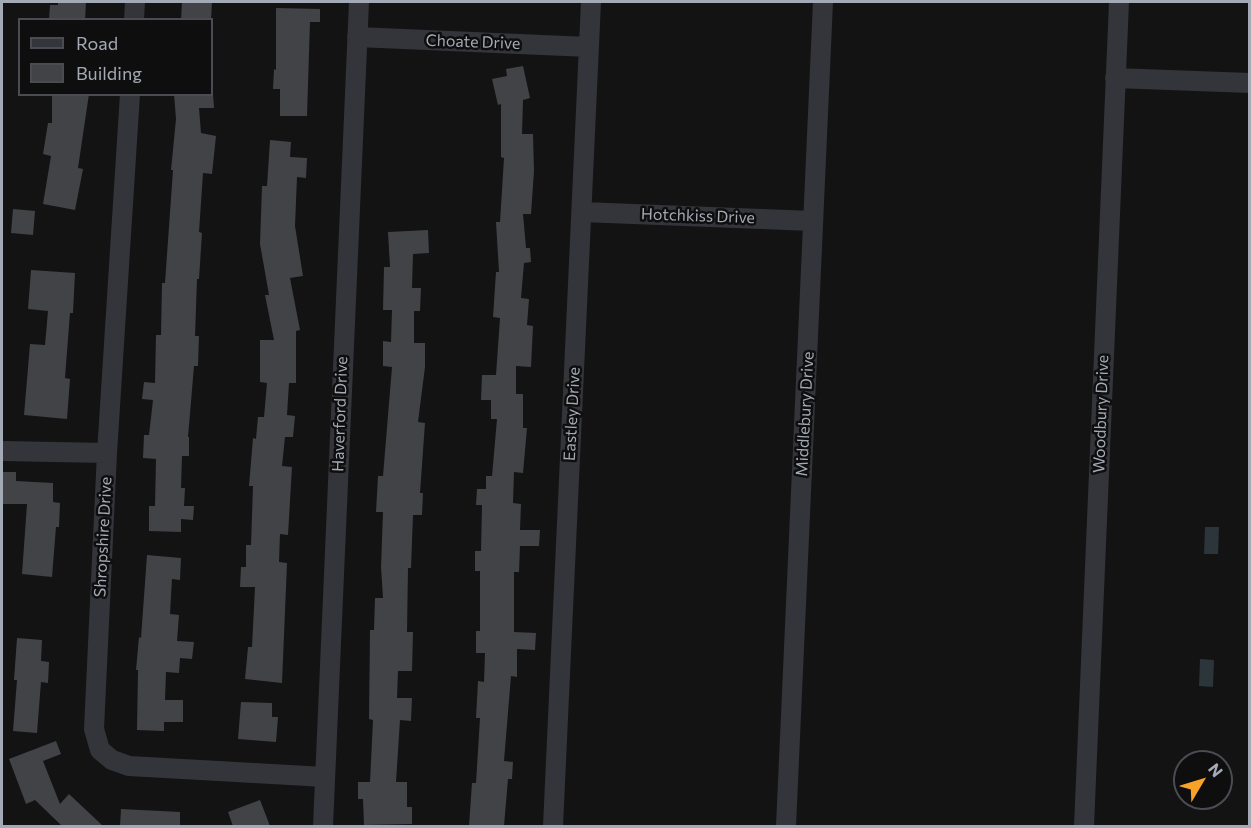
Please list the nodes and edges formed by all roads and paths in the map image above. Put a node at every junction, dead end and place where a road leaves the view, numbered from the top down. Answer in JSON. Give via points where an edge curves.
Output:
{"nodes":[{"id":1,"x":135,"y":2,"type":"edge"},
{"id":2,"x":359,"y":2,"type":"edge"},
{"id":3,"x":591,"y":2,"type":"edge"},
{"id":4,"x":823,"y":2,"type":"edge"},
{"id":5,"x":1119,"y":2,"type":"edge"},
{"id":6,"x":134,"y":18,"type":"edge"},
{"id":7,"x":357,"y":37,"type":"junction"},
{"id":8,"x":590,"y":47,"type":"junction"},
{"id":9,"x":1115,"y":78,"type":"junction"},
{"id":10,"x":1250,"y":83,"type":"edge"},
{"id":11,"x":130,"y":96,"type":"edge"},
{"id":12,"x":582,"y":212,"type":"junction"},
{"id":13,"x":813,"y":221,"type":"junction"},
{"id":14,"x":2,"y":451,"type":"edge"},
{"id":15,"x":107,"y":453,"type":"junction"},
{"id":16,"x":325,"y":777,"type":"junction"},
{"id":17,"x":323,"y":826,"type":"edge"},
{"id":18,"x":553,"y":826,"type":"edge"},
{"id":19,"x":786,"y":826,"type":"edge"},
{"id":20,"x":1083,"y":826,"type":"edge"}],
"edges":[{"from":1,"to":6,"type":"street"},
{"from":2,"to":7,"type":"street","name":"Haverford Drive"},
{"from":3,"to":8,"type":"street","name":"Eastley Drive"},
{"from":4,"to":13,"type":"street","name":"Middlebury Drive"},
{"from":5,"to":9,"type":"street","name":"Woodbury Drive"},
{"from":7,"to":8,"type":"street","name":"Choate Drive"},
{"from":7,"to":16,"type":"street","name":"Haverford Drive"},
{"from":8,"to":12,"type":"street","name":"Eastley Drive"},
{"from":9,"to":10,"type":"street"},
{"from":9,"to":20,"type":"street","name":"Woodbury Drive"},
{"from":11,"to":15,"type":"street","name":"Shropshire Drive"},
{"from":12,"to":13,"type":"street","name":"Hotchkiss Drive"},
{"from":12,"to":18,"type":"street","name":"Eastley Drive"},
{"from":13,"to":19,"type":"street","name":"Middlebury Drive"},
{"from":14,"to":15,"type":"street"},
{"from":15,"to":16,"type":"street","name":"Shropshire Drive","via":[[94,729],[100,750],[129,766]]},
{"from":16,"to":17,"type":"street","name":"Haverford Drive"}]}
